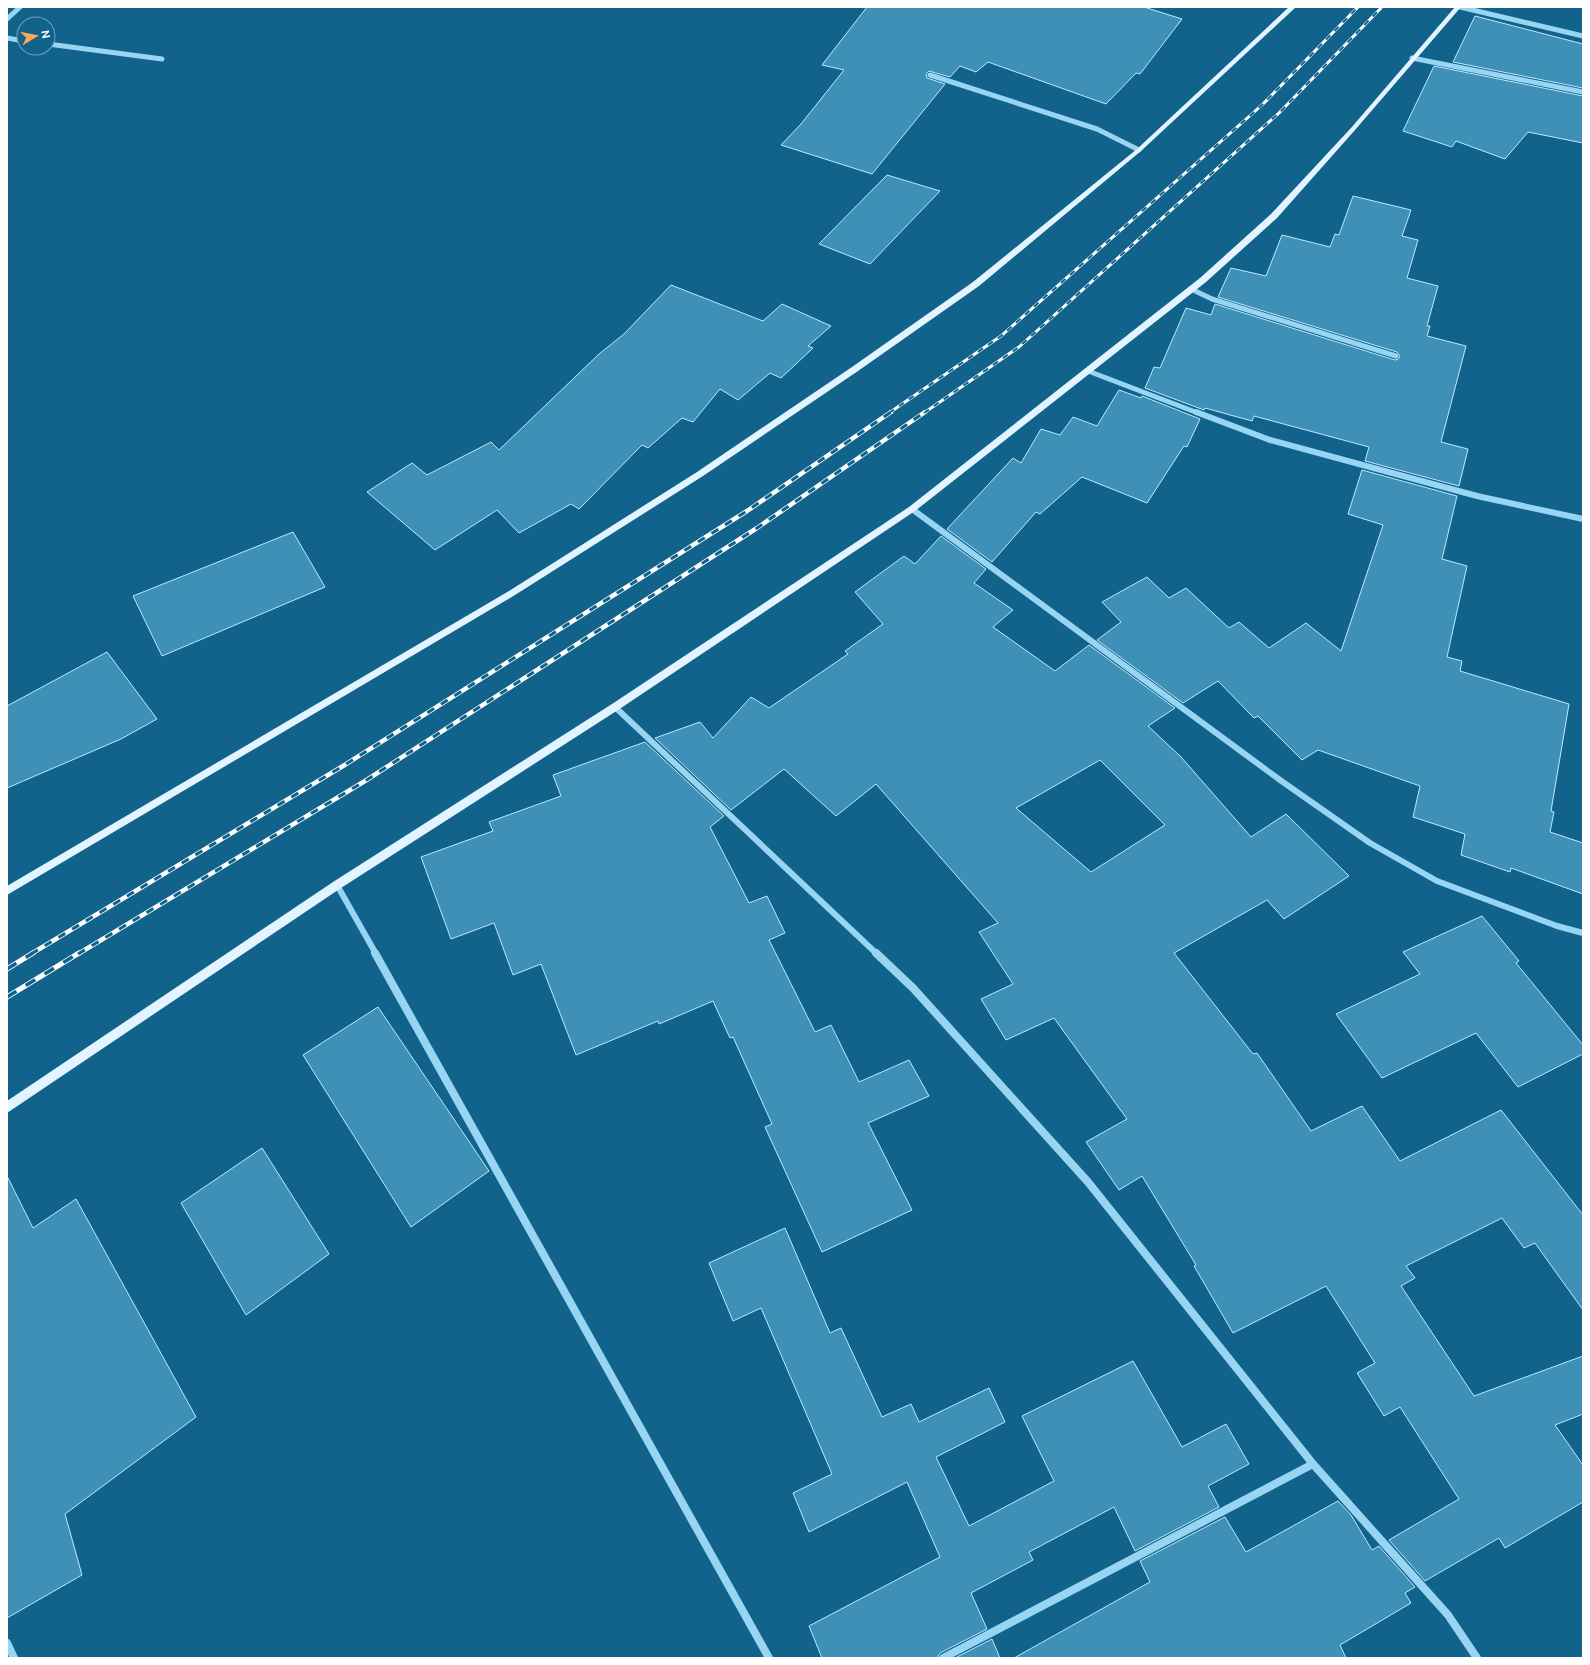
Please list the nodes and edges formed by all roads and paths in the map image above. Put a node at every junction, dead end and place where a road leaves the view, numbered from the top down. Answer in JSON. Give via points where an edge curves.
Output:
{"nodes":[{"id":1,"x":20,"y":7,"type":"edge"},
{"id":2,"x":1293,"y":7,"type":"edge"},
{"id":3,"x":1459,"y":7,"type":"edge"},
{"id":4,"x":7,"y":19,"type":"edge"},
{"id":5,"x":1583,"y":36,"type":"edge"},
{"id":6,"x":56,"y":45,"type":"edge"},
{"id":7,"x":1412,"y":58,"type":"junction"},
{"id":8,"x":162,"y":59,"type":"dead end"},
{"id":9,"x":930,"y":76,"type":"dead end"},
{"id":10,"x":1583,"y":92,"type":"edge"},
{"id":11,"x":1138,"y":150,"type":"junction"},
{"id":12,"x":1191,"y":289,"type":"junction"},
{"id":13,"x":1396,"y":356,"type":"dead end"},
{"id":14,"x":1088,"y":371,"type":"junction"},
{"id":15,"x":912,"y":509,"type":"junction"},
{"id":16,"x":1583,"y":519,"type":"edge"},
{"id":17,"x":616,"y":707,"type":"junction"},
{"id":18,"x":337,"y":885,"type":"junction"},
{"id":19,"x":7,"y":891,"type":"edge"},
{"id":20,"x":1583,"y":932,"type":"edge"},
{"id":21,"x":7,"y":1108,"type":"edge"},
{"id":22,"x":1313,"y":1464,"type":"junction"},
{"id":23,"x":7,"y":1643,"type":"edge"},
{"id":24,"x":14,"y":1658,"type":"edge"},
{"id":25,"x":769,"y":1658,"type":"edge"},
{"id":26,"x":943,"y":1658,"type":"edge"},
{"id":27,"x":1477,"y":1658,"type":"edge"}],
"edges":[{"from":1,"to":4,"type":"street"},
{"from":2,"to":11,"type":"main road"},
{"from":3,"to":5,"type":"street"},
{"from":3,"to":7,"type":"main road"},
{"from":6,"to":8,"type":"street"},
{"from":7,"to":10,"type":"street"},
{"from":7,"to":12,"type":"main road","via":[[1353,129],[1274,216]]},
{"from":9,"to":11,"type":"street","via":[[1097,129]]},
{"from":11,"to":19,"type":"main road","via":[[976,284],[700,474],[512,593]]},
{"from":12,"to":13,"type":"street","via":[[1212,299]]},
{"from":12,"to":14,"type":"main road"},
{"from":14,"to":15,"type":"main road"},
{"from":14,"to":16,"type":"street","via":[[1270,440],[1477,496]]},
{"from":15,"to":17,"type":"main road"},
{"from":15,"to":20,"type":"street","via":[[1280,780],[1370,843],[1437,881],[1557,926]]},
{"from":17,"to":18,"type":"main road"},
{"from":17,"to":22,"type":"street","via":[[913,988],[1088,1182]]},
{"from":18,"to":21,"type":"main road"},
{"from":18,"to":25,"type":"street"},
{"from":22,"to":26,"type":"street"},
{"from":22,"to":27,"type":"street","via":[[1448,1616]]},
{"from":23,"to":24,"type":"street"}]}
